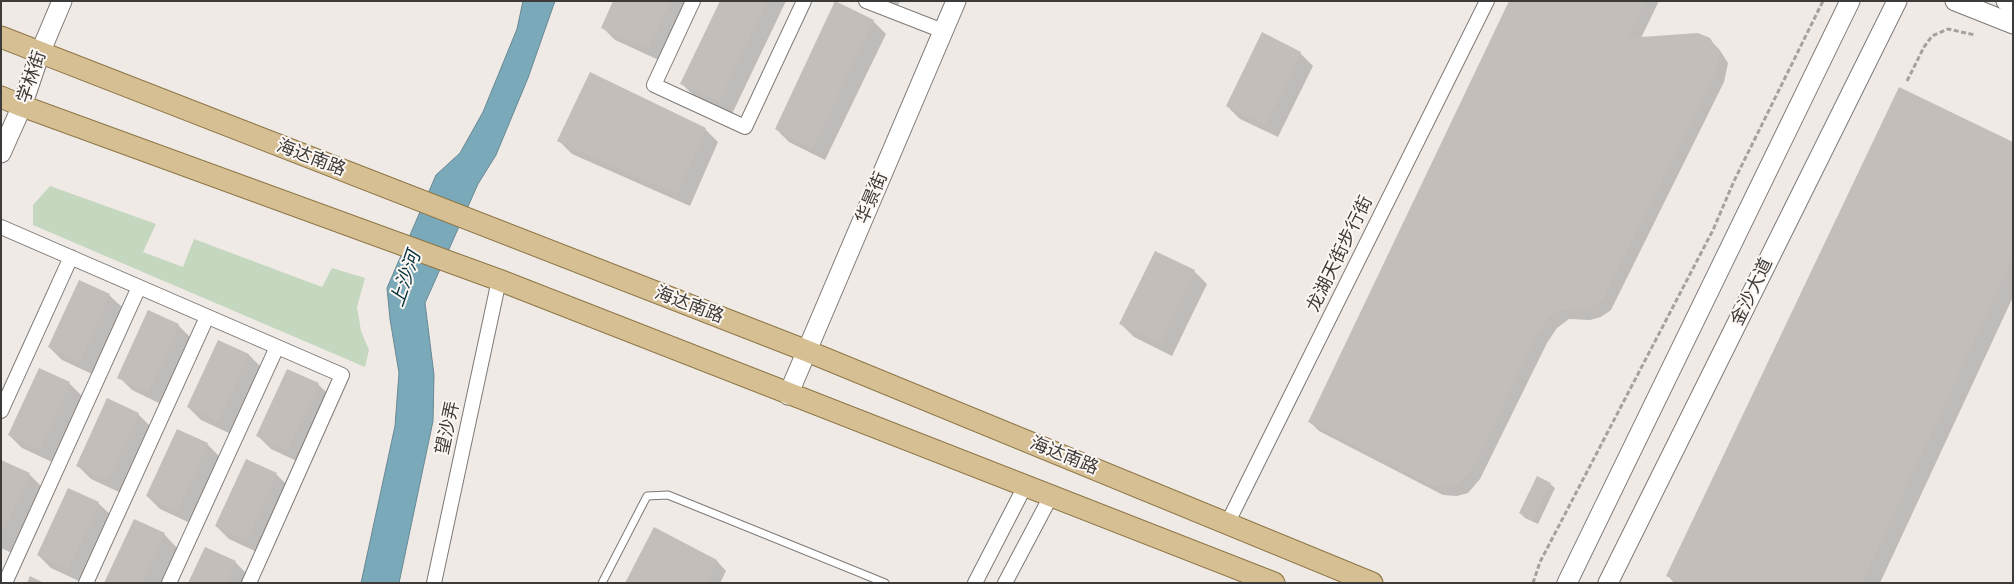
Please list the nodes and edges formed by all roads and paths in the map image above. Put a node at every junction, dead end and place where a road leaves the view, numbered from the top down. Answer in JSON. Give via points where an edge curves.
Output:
{"nodes":[{"id":1,"x":62,"y":1,"type":"edge"},
{"id":2,"x":693,"y":1,"type":"edge"},
{"id":3,"x":804,"y":1,"type":"edge"},
{"id":4,"x":866,"y":1,"type":"edge"},
{"id":5,"x":956,"y":1,"type":"edge"},
{"id":6,"x":1487,"y":1,"type":"edge"},
{"id":7,"x":1823,"y":1,"type":"edge"},
{"id":8,"x":1850,"y":1,"type":"edge"},
{"id":9,"x":1897,"y":1,"type":"edge"},
{"id":10,"x":1955,"y":1,"type":"edge"},
{"id":11,"x":2006,"y":1,"type":"edge"},
{"id":12,"x":2013,"y":4,"type":"edge"},
{"id":13,"x":2013,"y":24,"type":"edge"},
{"id":14,"x":943,"y":31,"type":"junction"},
{"id":15,"x":1975,"y":35,"type":"dead end"},
{"id":16,"x":1,"y":37,"type":"edge"},
{"id":17,"x":40,"y":53,"type":"junction"},
{"id":18,"x":1907,"y":81,"type":"dead end"},
{"id":19,"x":1,"y":97,"type":"edge"},
{"id":20,"x":22,"y":106,"type":"junction"},
{"id":21,"x":1,"y":153,"type":"edge"},
{"id":22,"x":1,"y":227,"type":"edge"},
{"id":23,"x":71,"y":257,"type":"junction"},
{"id":24,"x":499,"y":280,"type":"junction"},
{"id":25,"x":139,"y":287,"type":"junction"},
{"id":26,"x":207,"y":317,"type":"junction"},
{"id":27,"x":277,"y":347,"type":"junction"},
{"id":28,"x":807,"y":351,"type":"junction"},
{"id":29,"x":788,"y":395,"type":"junction"},
{"id":30,"x":1,"y":411,"type":"edge"},
{"id":31,"x":1025,"y":486,"type":"junction"},
{"id":32,"x":1051,"y":496,"type":"junction"},
{"id":33,"x":1228,"y":524,"type":"junction"},
{"id":34,"x":5,"y":583,"type":"edge"},
{"id":35,"x":86,"y":583,"type":"edge"},
{"id":36,"x":169,"y":583,"type":"edge"},
{"id":37,"x":249,"y":583,"type":"edge"},
{"id":38,"x":434,"y":583,"type":"edge"},
{"id":39,"x":602,"y":583,"type":"edge"},
{"id":40,"x":885,"y":583,"type":"edge"},
{"id":41,"x":976,"y":583,"type":"edge"},
{"id":42,"x":1006,"y":583,"type":"edge"},
{"id":43,"x":1274,"y":583,"type":"edge"},
{"id":44,"x":1372,"y":583,"type":"edge"},
{"id":45,"x":1533,"y":583,"type":"edge"},
{"id":46,"x":1567,"y":583,"type":"edge"},
{"id":47,"x":1608,"y":583,"type":"edge"}],
"edges":[{"from":1,"to":17,"type":"main road","name":"学林街"},
{"from":2,"to":3,"type":"street","via":[[654,85],[745,128]]},
{"from":4,"to":14,"type":"street"},
{"from":5,"to":14,"type":"main road","name":"华景街"},
{"from":6,"to":33,"type":"street","name":"龙湖天街步行街"},
{"from":7,"to":45,"type":"path","via":[[1713,230],[1540,562]]},
{"from":8,"to":46,"type":"main road"},
{"from":9,"to":47,"type":"main road","name":"金沙大道"},
{"from":10,"to":13,"type":"main road"},
{"from":11,"to":12,"type":"main road"},
{"from":14,"to":28,"type":"main road","name":"华景街"},
{"from":15,"to":18,"type":"path","via":[[1948,29],[1932,36]]},
{"from":16,"to":17,"type":"main road","name":"海达南路"},
{"from":17,"to":20,"type":"main road","name":"学林街"},
{"from":17,"to":28,"type":"main road","name":"海达南路"},
{"from":19,"to":20,"type":"main road"},
{"from":20,"to":21,"type":"main road","name":"学林街"},
{"from":20,"to":24,"type":"main road"},
{"from":22,"to":23,"type":"street"},
{"from":23,"to":25,"type":"street"},
{"from":23,"to":30,"type":"street"},
{"from":24,"to":29,"type":"main road"},
{"from":24,"to":38,"type":"street","name":"望沙弄"},
{"from":25,"to":26,"type":"street"},
{"from":25,"to":34,"type":"street"},
{"from":26,"to":27,"type":"street"},
{"from":26,"to":35,"type":"street"},
{"from":27,"to":36,"type":"street"},
{"from":27,"to":37,"type":"street","via":[[342,375]]},
{"from":28,"to":29,"type":"main road","name":"华景街"},
{"from":28,"to":33,"type":"main road","name":"海达南路"},
{"from":29,"to":31,"type":"main road"},
{"from":31,"to":32,"type":"main road"},
{"from":31,"to":41,"type":"street"},
{"from":32,"to":42,"type":"street"},
{"from":32,"to":43,"type":"main road"},
{"from":33,"to":44,"type":"main road","name":"海达南路"},
{"from":39,"to":40,"type":"lane","via":[[647,496],[668,495]]}]}
